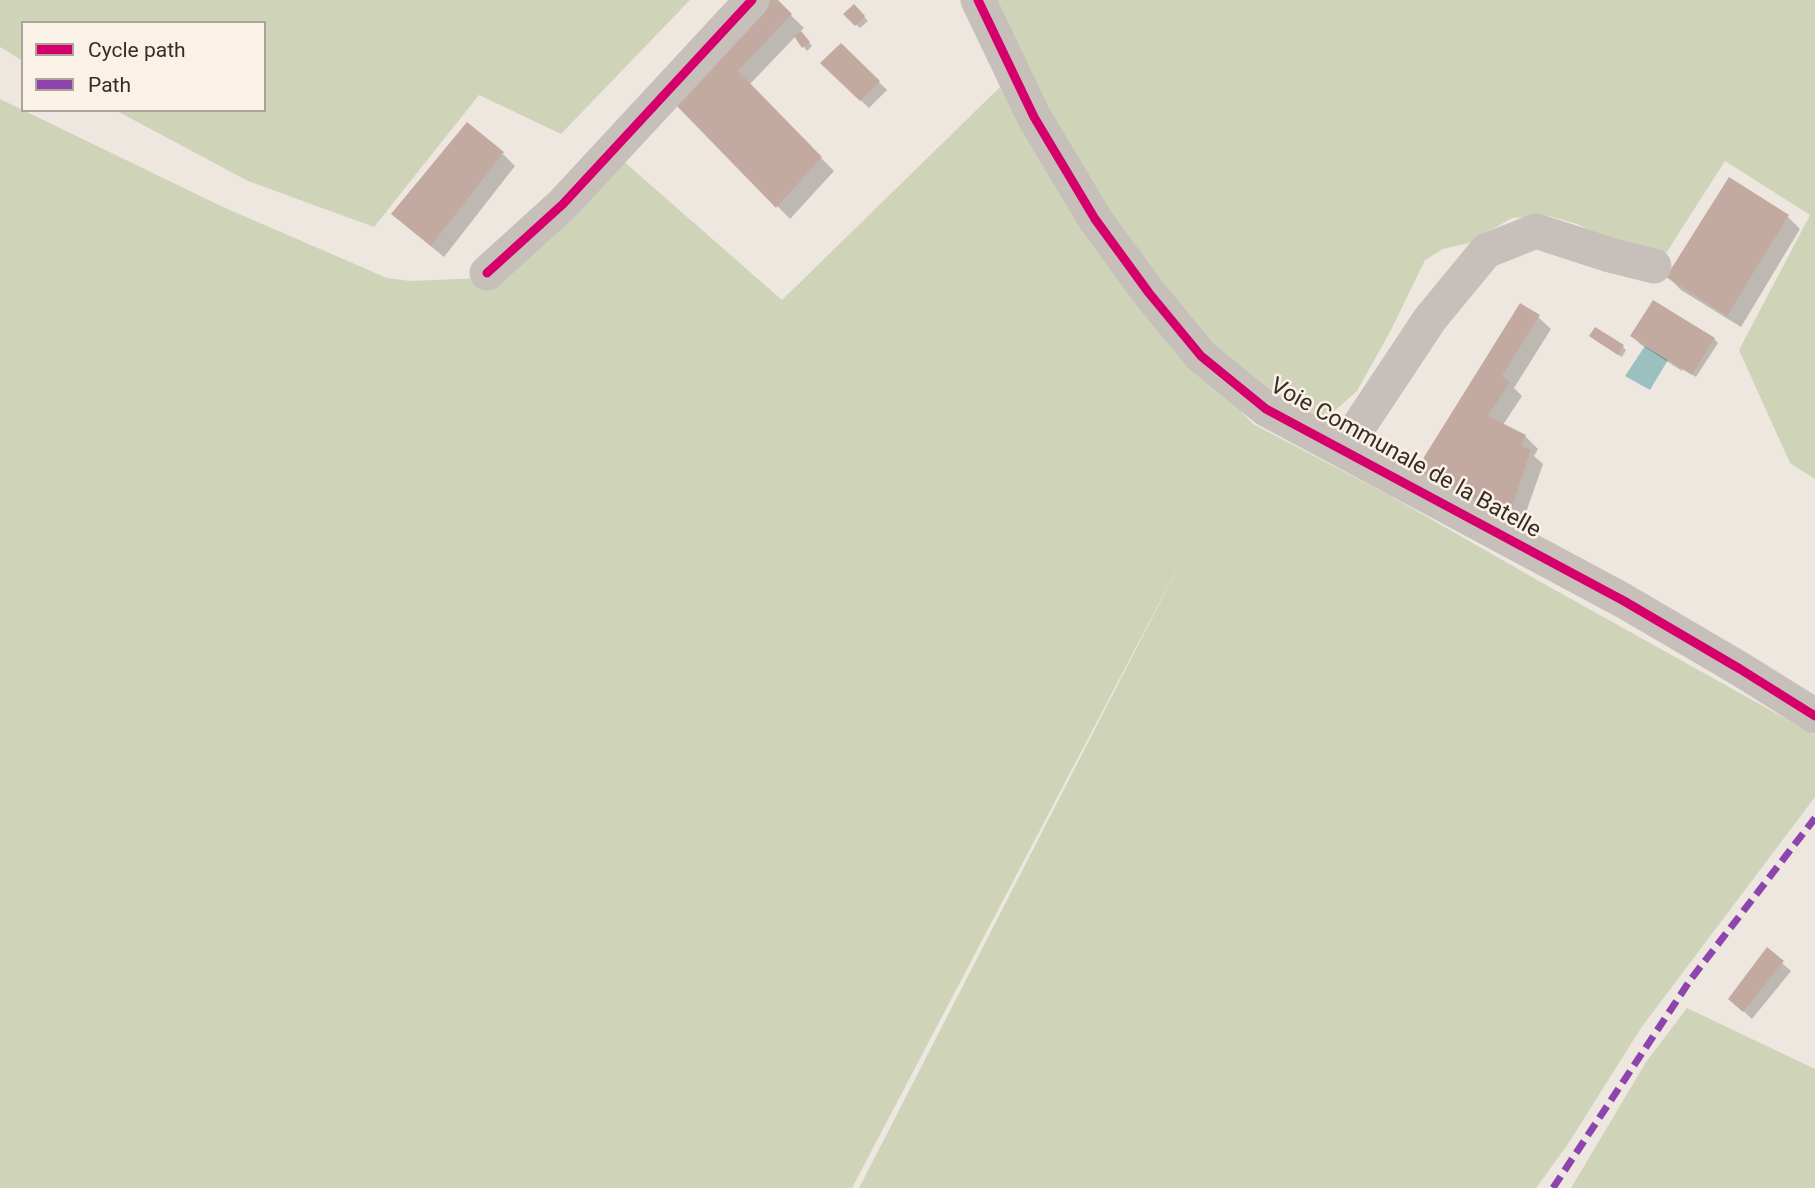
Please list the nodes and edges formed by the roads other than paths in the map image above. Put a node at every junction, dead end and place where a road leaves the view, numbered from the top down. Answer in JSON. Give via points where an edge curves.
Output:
{"nodes":[{"id":1,"x":752,"y":0,"type":"edge"},
{"id":2,"x":978,"y":0,"type":"edge"},
{"id":3,"x":1654,"y":266,"type":"dead end"},
{"id":4,"x":487,"y":274,"type":"dead end"},
{"id":5,"x":1343,"y":450,"type":"junction"},
{"id":6,"x":1815,"y":716,"type":"edge"}],
"edges":[{"from":1,"to":4,"type":"street","via":[[564,204]]},
{"from":2,"to":5,"type":"street","name":"Voie Communale de la Batelle","via":[[1034,117],[1095,219],[1200,356],[1266,409]]},
{"from":3,"to":5,"type":"street","via":[[1536,231],[1486,251],[1430,319]]},
{"from":5,"to":6,"type":"street","name":"Voie Communale de la Batelle","via":[[1624,601]]}]}
